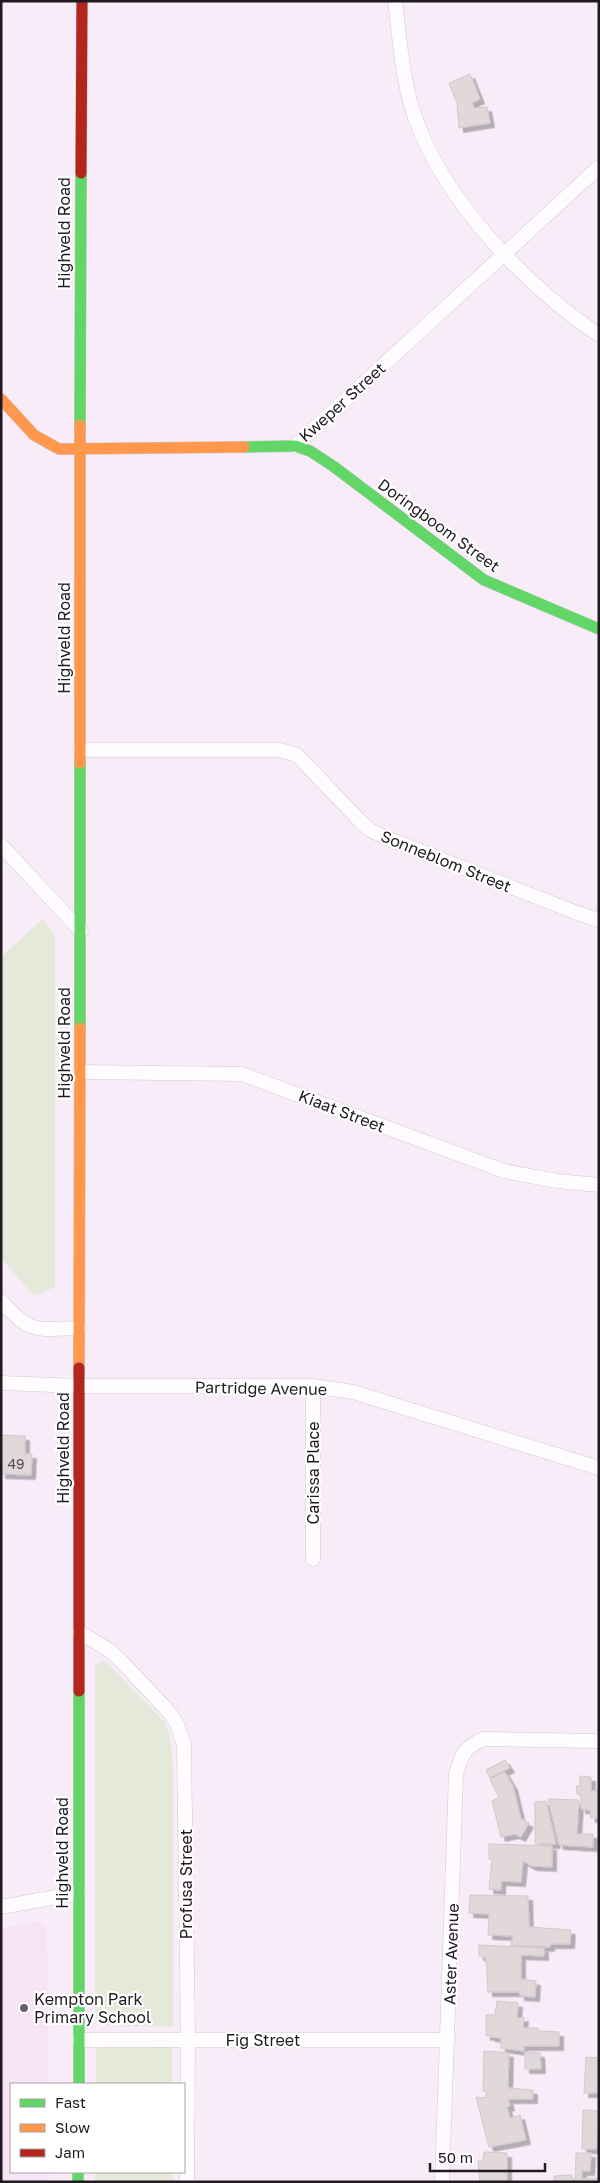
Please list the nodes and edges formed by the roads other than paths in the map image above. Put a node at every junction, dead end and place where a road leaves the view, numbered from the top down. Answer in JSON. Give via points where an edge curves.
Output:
{"nodes":[{"id":1,"x":82,"y":1,"type":"edge"},
{"id":2,"x":395,"y":1,"type":"edge"},
{"id":3,"x":599,"y":167,"type":"edge"},
{"id":4,"x":503,"y":254,"type":"junction"},
{"id":5,"x":599,"y":335,"type":"edge"},
{"id":6,"x":1,"y":399,"type":"edge"},
{"id":7,"x":295,"y":446,"type":"junction"},
{"id":8,"x":80,"y":450,"type":"junction"},
{"id":9,"x":599,"y":629,"type":"edge"},
{"id":10,"x":81,"y":750,"type":"junction"},
{"id":11,"x":1,"y":846,"type":"edge"},
{"id":12,"x":599,"y":920,"type":"edge"},
{"id":13,"x":81,"y":931,"type":"junction"},
{"id":14,"x":80,"y":1072,"type":"junction"},
{"id":15,"x":599,"y":1185,"type":"edge"},
{"id":16,"x":1,"y":1301,"type":"edge"},
{"id":17,"x":79,"y":1328,"type":"junction"},
{"id":18,"x":1,"y":1383,"type":"edge"},
{"id":19,"x":79,"y":1386,"type":"junction"},
{"id":20,"x":313,"y":1386,"type":"junction"},
{"id":21,"x":599,"y":1468,"type":"edge"},
{"id":22,"x":313,"y":1559,"type":"dead end"},
{"id":23,"x":79,"y":1632,"type":"junction"},
{"id":24,"x":599,"y":1741,"type":"edge"},
{"id":25,"x":78,"y":1893,"type":"junction"},
{"id":26,"x":1,"y":1907,"type":"edge"},
{"id":27,"x":79,"y":2040,"type":"junction"},
{"id":28,"x":188,"y":2040,"type":"junction"},
{"id":29,"x":448,"y":2040,"type":"junction"},
{"id":30,"x":78,"y":2083,"type":"edge"},
{"id":31,"x":187,"y":2182,"type":"edge"},
{"id":32,"x":442,"y":2182,"type":"edge"}],
"edges":[{"from":1,"to":8,"type":"street","name":"Highveld Road"},
{"from":2,"to":4,"type":"street","via":[[405,78],[414,117],[443,174]]},
{"from":3,"to":4,"type":"street","name":"Kweper Street"},
{"from":4,"to":5,"type":"street"},
{"from":4,"to":7,"type":"street","name":"Kweper Street"},
{"from":6,"to":8,"type":"street","name":"Kweper Street","via":[[42,442],[58,449]]},
{"from":7,"to":8,"type":"street","name":"Kweper Street"},
{"from":7,"to":9,"type":"street","name":"Doringboom Street","via":[[322,458],[484,580]]},
{"from":8,"to":10,"type":"street","name":"Highveld Road"},
{"from":10,"to":12,"type":"street","name":"Sonneblom Street","via":[[290,752],[305,761],[370,830]]},
{"from":10,"to":13,"type":"street","name":"Highveld Road"},
{"from":11,"to":13,"type":"street"},
{"from":13,"to":14,"type":"street","name":"Highveld Road"},
{"from":14,"to":15,"type":"street","name":"Kiaat Street","via":[[242,1074],[504,1171]]},
{"from":14,"to":17,"type":"street","name":"Highveld Road"},
{"from":16,"to":17,"type":"street","via":[[30,1328]]},
{"from":17,"to":19,"type":"street","name":"Highveld Road"},
{"from":18,"to":19,"type":"street","name":"Partridge Avenue"},
{"from":19,"to":20,"type":"street","name":"Partridge Avenue"},
{"from":19,"to":23,"type":"street","name":"Highveld Road"},
{"from":20,"to":21,"type":"street","name":"Partridge Avenue","via":[[353,1392]]},
{"from":20,"to":22,"type":"street","name":"Carissa Place"},
{"from":23,"to":25,"type":"street","name":"Highveld Road"},
{"from":23,"to":28,"type":"street","name":"Profusa Street","via":[[121,1661],[170,1713],[181,1733],[185,1758]]},
{"from":24,"to":29,"type":"street","name":"Aster Avenue","via":[[483,1739],[462,1754],[456,1774]]},
{"from":25,"to":26,"type":"street"},
{"from":25,"to":27,"type":"street","name":"Highveld Road"},
{"from":27,"to":28,"type":"street","name":"Fig Street"},
{"from":27,"to":30,"type":"street","name":"Highveld Road"},
{"from":28,"to":29,"type":"street","name":"Fig Street"},
{"from":28,"to":31,"type":"street","name":"Profusa Street"},
{"from":29,"to":32,"type":"street","name":"Aster Avenue"}]}
